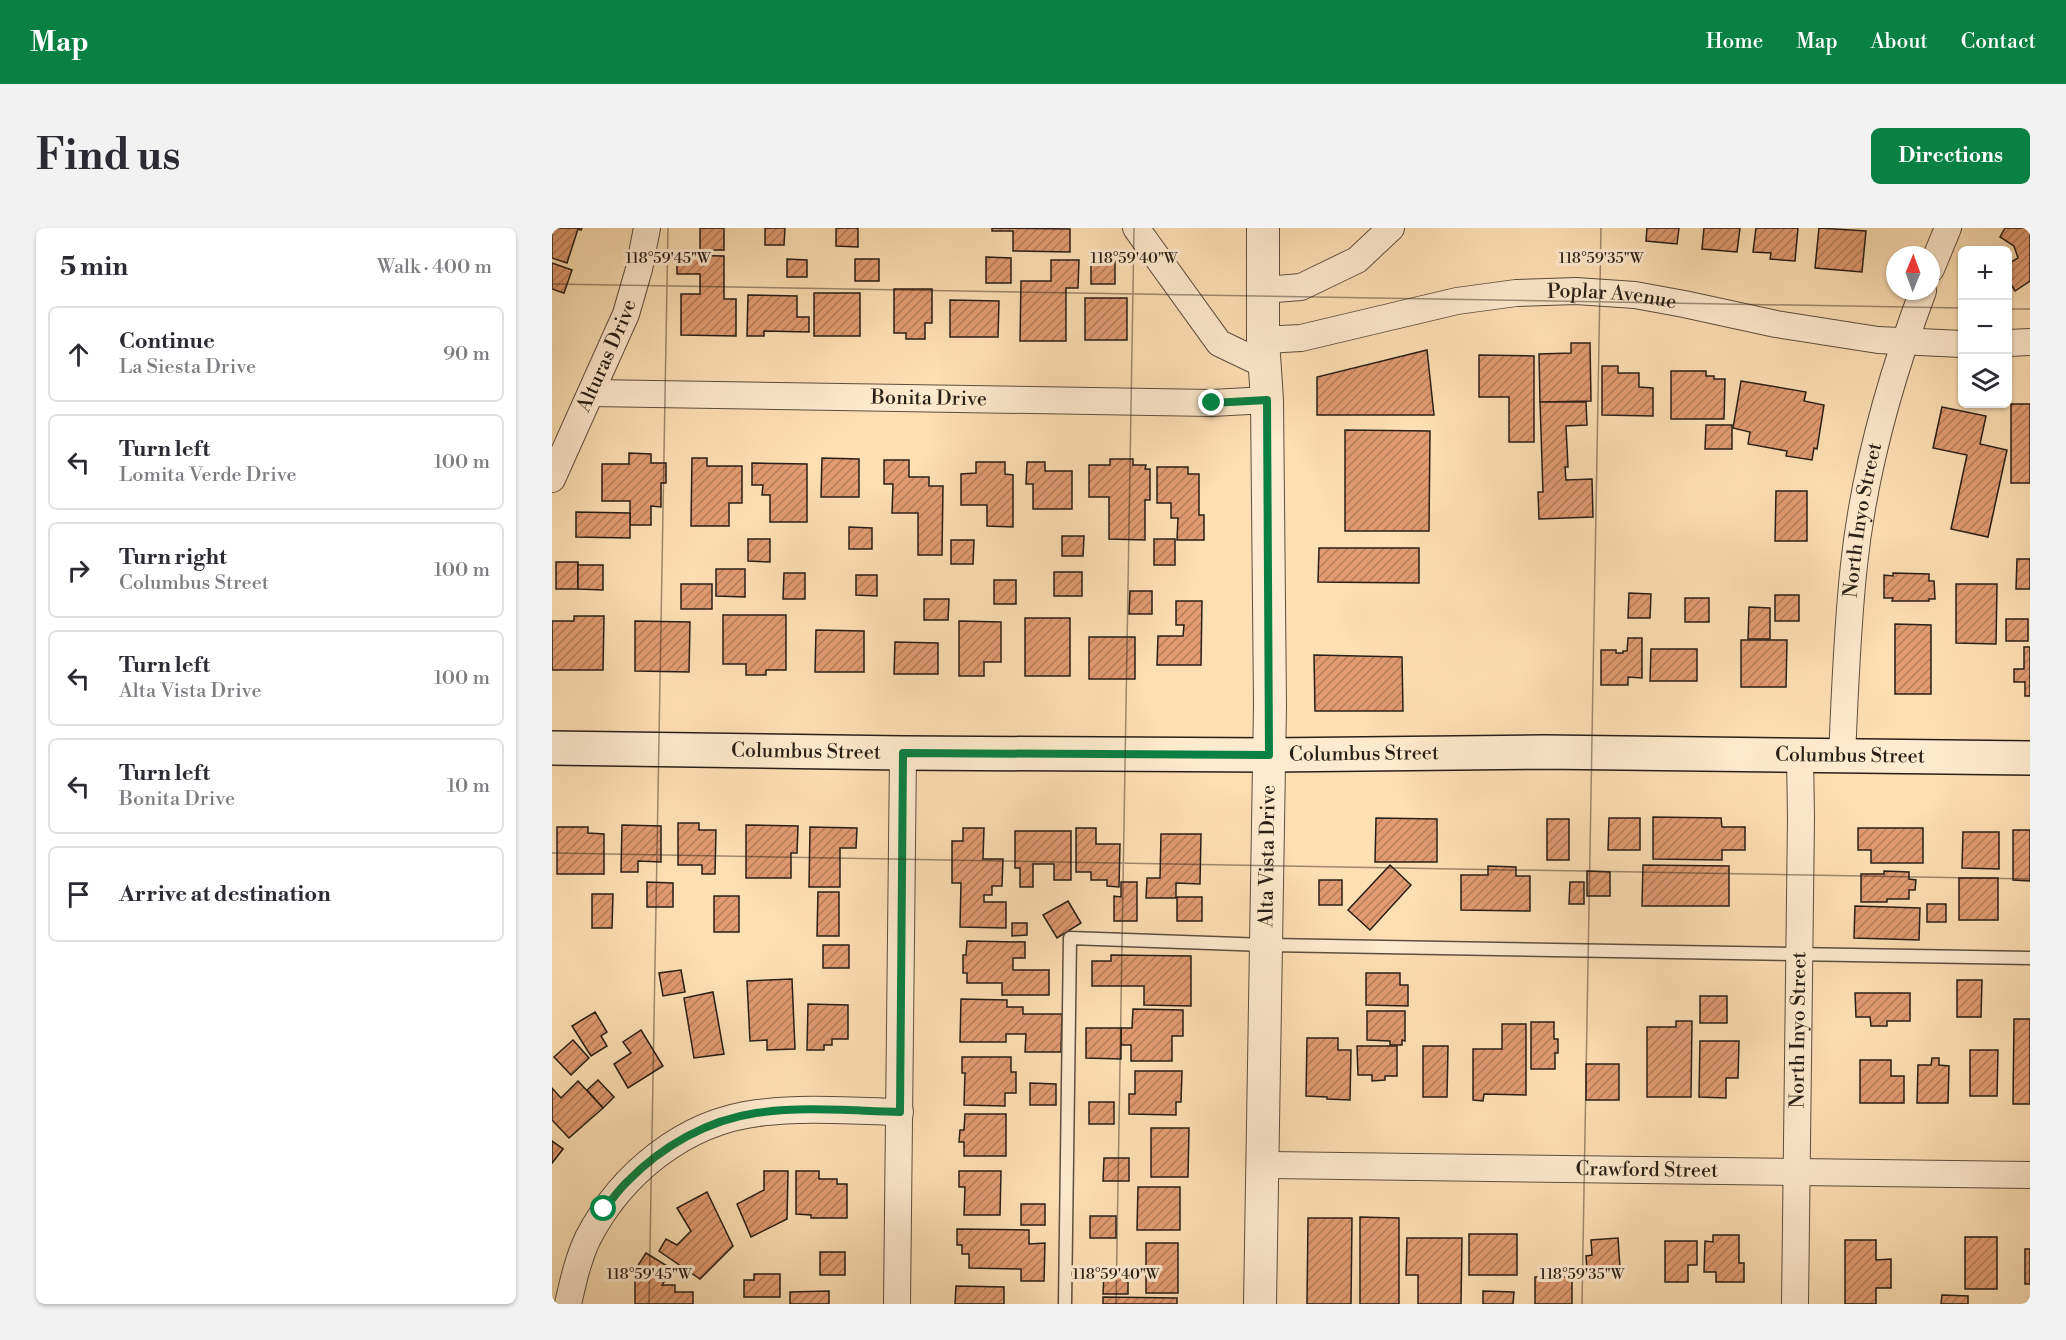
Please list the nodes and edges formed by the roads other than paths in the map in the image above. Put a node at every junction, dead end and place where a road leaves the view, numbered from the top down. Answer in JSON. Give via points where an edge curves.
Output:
{"nodes":[{"id":1,"x":648,"y":228,"type":"edge"},
{"id":2,"x":1136,"y":228,"type":"edge"},
{"id":3,"x":1263,"y":228,"type":"edge"},
{"id":4,"x":1391,"y":228,"type":"edge"},
{"id":5,"x":1948,"y":228,"type":"edge"},
{"id":6,"x":1940,"y":248,"type":"edge"},
{"id":7,"x":1263,"y":290,"type":"junction"},
{"id":8,"x":1920,"y":300,"type":"edge"},
{"id":9,"x":1904,"y":342,"type":"junction"},
{"id":10,"x":2030,"y":342,"type":"edge"},
{"id":11,"x":2012,"y":343,"type":"edge"},
{"id":12,"x":1958,"y":344,"type":"edge"},
{"id":13,"x":1264,"y":352,"type":"junction"},
{"id":14,"x":591,"y":393,"type":"junction"},
{"id":15,"x":1267,"y":400,"type":"junction"},
{"id":16,"x":552,"y":479,"type":"edge"},
{"id":17,"x":552,"y":748,"type":"edge"},
{"id":18,"x":903,"y":753,"type":"junction"},
{"id":19,"x":1269,"y":755,"type":"junction"},
{"id":20,"x":1800,"y":756,"type":"junction"},
{"id":21,"x":1842,"y":756,"type":"junction"},
{"id":22,"x":2030,"y":758,"type":"edge"},
{"id":23,"x":1266,"y":945,"type":"junction"},
{"id":24,"x":1799,"y":955,"type":"junction"},
{"id":25,"x":2030,"y":958,"type":"edge"},
{"id":26,"x":900,"y":1112,"type":"junction"},
{"id":27,"x":1263,"y":1165,"type":"junction"},
{"id":28,"x":1797,"y":1172,"type":"junction"},
{"id":29,"x":2030,"y":1175,"type":"edge"},
{"id":30,"x":568,"y":1304,"type":"edge"},
{"id":31,"x":897,"y":1304,"type":"edge"},
{"id":32,"x":1065,"y":1304,"type":"edge"},
{"id":33,"x":1260,"y":1304,"type":"edge"},
{"id":34,"x":1795,"y":1304,"type":"edge"}],
"edges":[{"from":1,"to":14,"type":"street","name":"Alturas Drive","via":[[626,314]]},
{"from":2,"to":13,"type":"street","via":[[1219,343]]},
{"from":3,"to":7,"type":"street","name":"Alta Vista Drive"},
{"from":4,"to":7,"type":"street","via":[[1357,260],[1301,287]]},
{"from":5,"to":6,"type":"street"},
{"from":7,"to":13,"type":"street","name":"Alta Vista Drive"},
{"from":8,"to":9,"type":"street","name":"North Inyo Street"},
{"from":9,"to":12,"type":"street","name":"Poplar Avenue"},
{"from":9,"to":13,"type":"street","name":"Poplar Avenue","via":[[1776,324],[1635,296],[1576,291],[1516,293],[1457,301],[1301,338]]},
{"from":9,"to":21,"type":"street","name":"North Inyo Street","via":[[1881,420],[1854,563]]},
{"from":10,"to":11,"type":"street"},
{"from":13,"to":15,"type":"street","name":"Alta Vista Drive"},
{"from":14,"to":15,"type":"street","name":"Bonita Drive","via":[[1212,403]]},
{"from":14,"to":16,"type":"street","name":"Alturas Drive"},
{"from":15,"to":19,"type":"street","name":"Alta Vista Drive"},
{"from":17,"to":18,"type":"main road","name":"Columbus Street"},
{"from":18,"to":19,"type":"main road","name":"Columbus Street"},
{"from":18,"to":26,"type":"street"},
{"from":19,"to":20,"type":"main road","name":"Columbus Street","via":[[1544,752]]},
{"from":19,"to":23,"type":"street","name":"Alta Vista Drive"},
{"from":20,"to":21,"type":"main road","name":"Columbus Street"},
{"from":20,"to":24,"type":"street","name":"North Inyo Street"},
{"from":21,"to":22,"type":"main road","name":"Columbus Street"},
{"from":23,"to":24,"type":"lane"},
{"from":23,"to":27,"type":"street","name":"Alta Vista Drive"},
{"from":23,"to":32,"type":"lane","via":[[1070,938]]},
{"from":24,"to":25,"type":"lane"},
{"from":24,"to":28,"type":"street","name":"North Inyo Street"},
{"from":26,"to":30,"type":"street","via":[[756,1113],[722,1121],[689,1135],[648,1162],[604,1209],[576,1269]]},
{"from":26,"to":31,"type":"street"},
{"from":27,"to":28,"type":"street","name":"Crawford Street"},
{"from":27,"to":33,"type":"street","name":"Alta Vista Drive"},
{"from":28,"to":29,"type":"street","name":"Crawford Street"},
{"from":28,"to":34,"type":"street","name":"North Inyo Street"}]}
